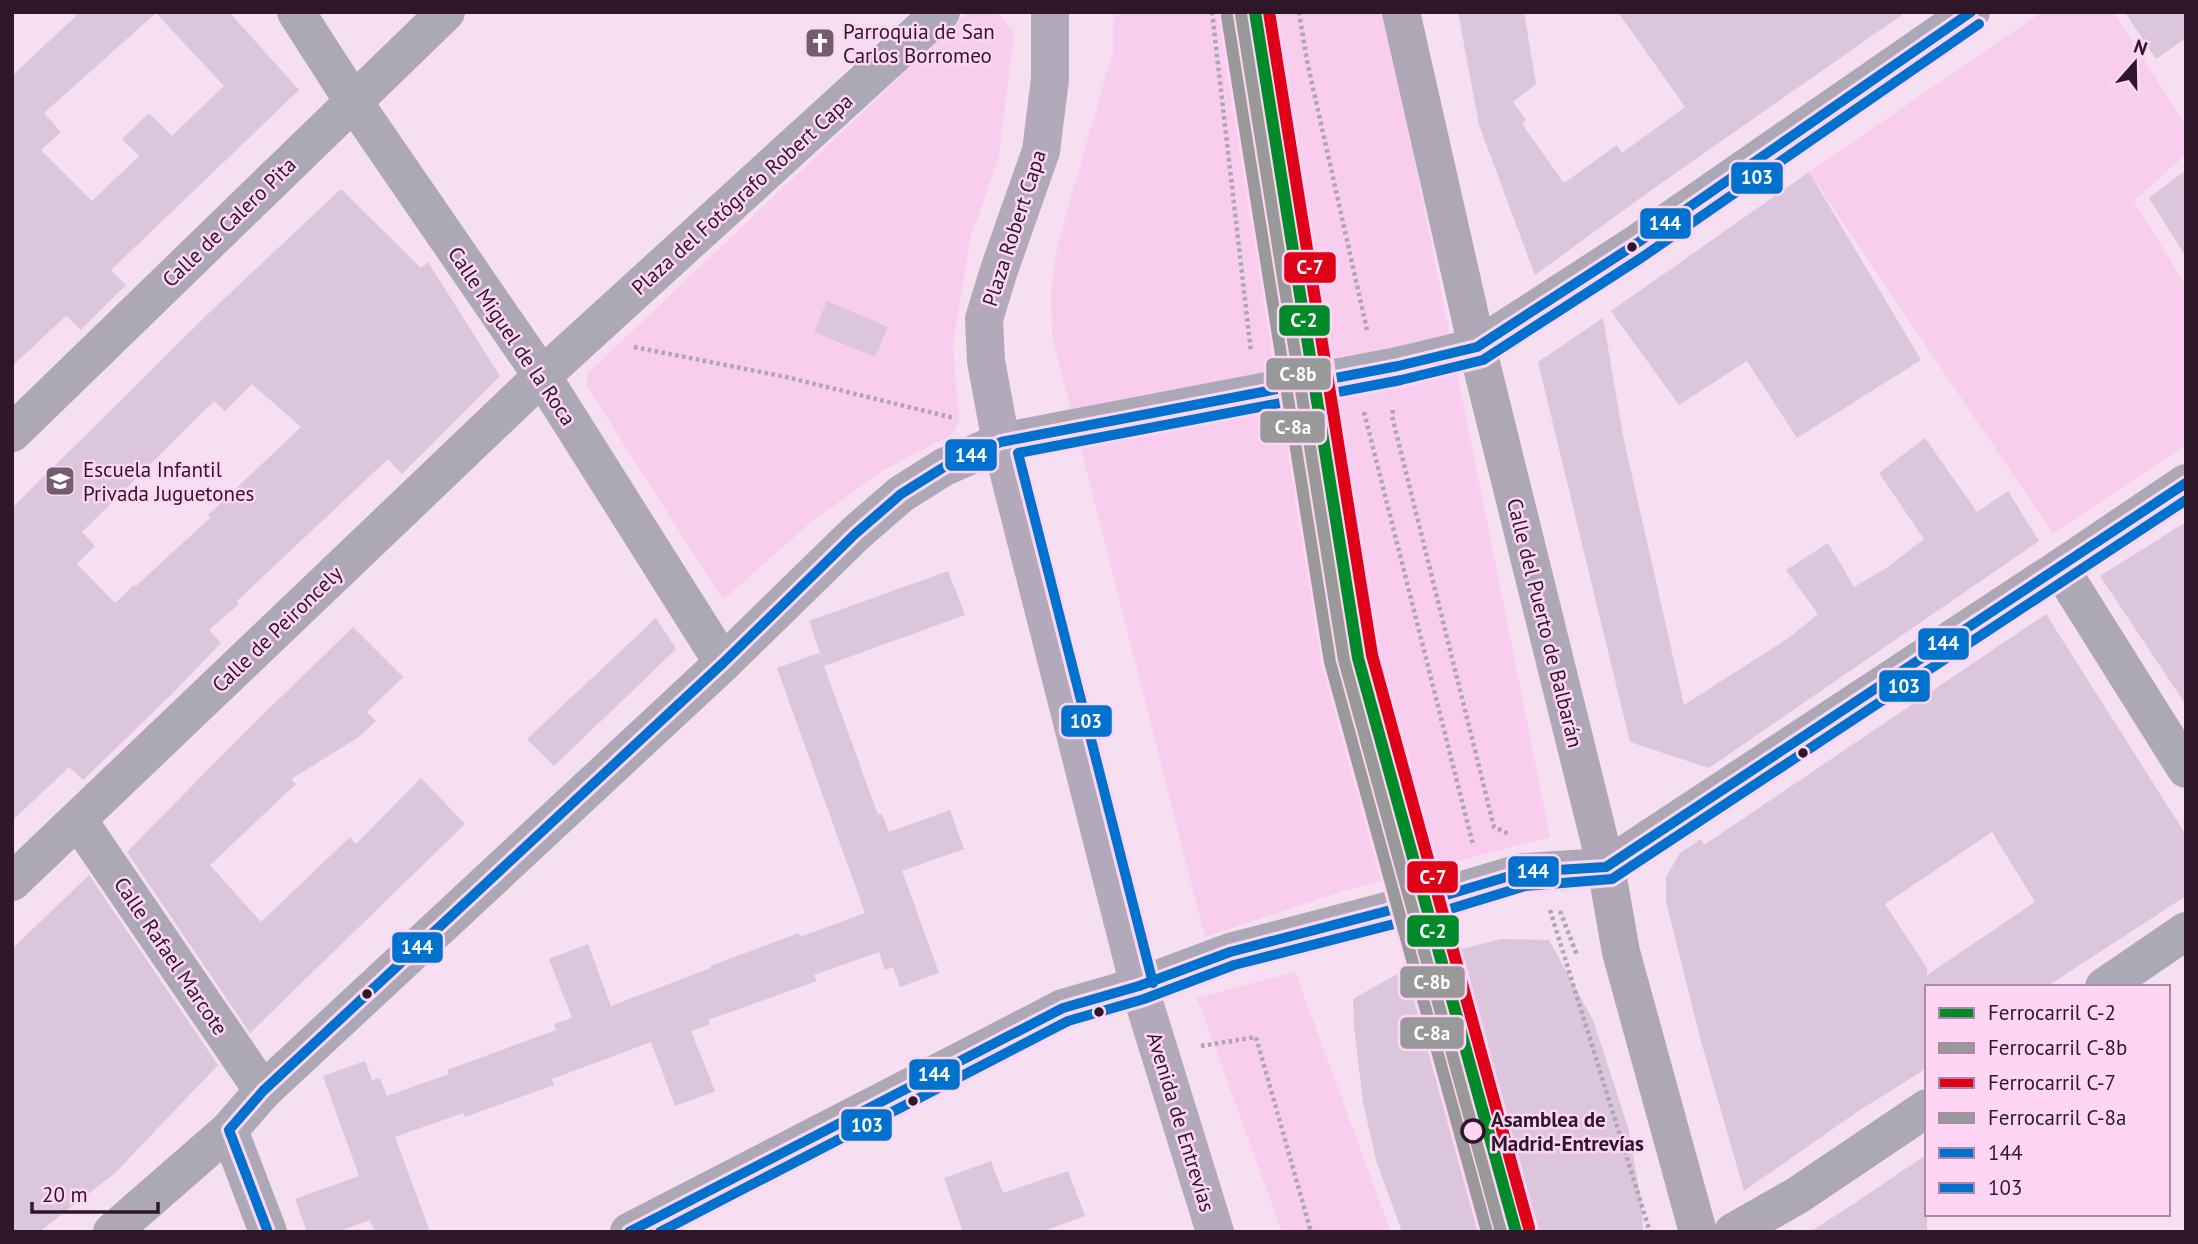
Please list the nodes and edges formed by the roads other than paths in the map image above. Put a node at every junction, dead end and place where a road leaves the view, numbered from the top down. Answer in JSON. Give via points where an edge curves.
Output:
{"nodes":[{"id":1,"x":296,"y":12,"type":"edge"},
{"id":2,"x":446,"y":12,"type":"edge"},
{"id":3,"x":941,"y":12,"type":"edge"},
{"id":4,"x":1050,"y":12,"type":"edge"},
{"id":5,"x":1401,"y":12,"type":"edge"},
{"id":6,"x":1971,"y":12,"type":"edge"},
{"id":7,"x":354,"y":100,"type":"junction"},
{"id":8,"x":1477,"y":347,"type":"junction"},
{"id":9,"x":542,"y":376,"type":"junction"},
{"id":10,"x":12,"y":433,"type":"edge"},
{"id":11,"x":1001,"y":442,"type":"junction"},
{"id":12,"x":2186,"y":482,"type":"edge"},
{"id":13,"x":2060,"y":568,"type":"junction"},
{"id":14,"x":723,"y":663,"type":"junction"},
{"id":15,"x":2186,"y":769,"type":"edge"},
{"id":16,"x":78,"y":820,"type":"junction"},
{"id":17,"x":1606,"y":867,"type":"junction"},
{"id":18,"x":12,"y":882,"type":"edge"},
{"id":19,"x":2186,"y":931,"type":"edge"},
{"id":20,"x":2107,"y":985,"type":"edge"},
{"id":21,"x":1139,"y":986,"type":"junction"},
{"id":22,"x":263,"y":1091,"type":"junction"},
{"id":23,"x":1925,"y":1109,"type":"edge"},
{"id":24,"x":229,"y":1130,"type":"junction"},
{"id":25,"x":112,"y":1232,"type":"edge"},
{"id":26,"x":268,"y":1232,"type":"edge"},
{"id":27,"x":629,"y":1232,"type":"edge"},
{"id":28,"x":1215,"y":1232,"type":"edge"},
{"id":29,"x":1698,"y":1232,"type":"edge"},
{"id":30,"x":1733,"y":1232,"type":"edge"}],
"edges":[{"from":1,"to":7,"type":"street","name":"Calle Miguel de la Roca"},
{"from":2,"to":7,"type":"street","name":"Calle de Calero Pita"},
{"from":3,"to":9,"type":"street","name":"Plaza del Fotógrafo Robert Capa"},
{"from":4,"to":11,"type":"main road","name":"Plaza Robert Capa","via":[[1050,79],[1041,151],[984,319],[986,362]]},
{"from":5,"to":8,"type":"street","name":"Calle del Puerto de Balbarán"},
{"from":6,"to":8,"type":"street","via":[[1633,246]]},
{"from":7,"to":9,"type":"street","name":"Calle Miguel de la Roca"},
{"from":7,"to":10,"type":"street","name":"Calle de Calero Pita"},
{"from":8,"to":11,"type":"street"},
{"from":8,"to":17,"type":"street","name":"Calle del Puerto de Balbarán"},
{"from":9,"to":14,"type":"street","name":"Calle Miguel de la Roca"},
{"from":9,"to":16,"type":"street","name":"Calle de Peironcely"},
{"from":11,"to":14,"type":"street","via":[[944,467],[901,494]]},
{"from":11,"to":21,"type":"main road","name":"Avenida de Entrevías"},
{"from":12,"to":13,"type":"street"},
{"from":13,"to":15,"type":"street"},
{"from":13,"to":17,"type":"street"},
{"from":14,"to":22,"type":"street"},
{"from":16,"to":18,"type":"street","name":"Calle de Peironcely"},
{"from":16,"to":22,"type":"street","name":"Calle Rafael Marcote"},
{"from":17,"to":21,"type":"street","via":[[1523,872],[1230,952]]},
{"from":17,"to":29,"type":"street","name":"Calle del Puerto de Balbarán","via":[[1622,952]]},
{"from":19,"to":20,"type":"street"},
{"from":21,"to":27,"type":"street","via":[[1063,1008]]},
{"from":21,"to":28,"type":"main road","name":"Avenida de Entrevías"},
{"from":22,"to":24,"type":"street"},
{"from":23,"to":30,"type":"street","via":[[1798,1195]]},
{"from":24,"to":25,"type":"street"},
{"from":24,"to":26,"type":"street"}]}
